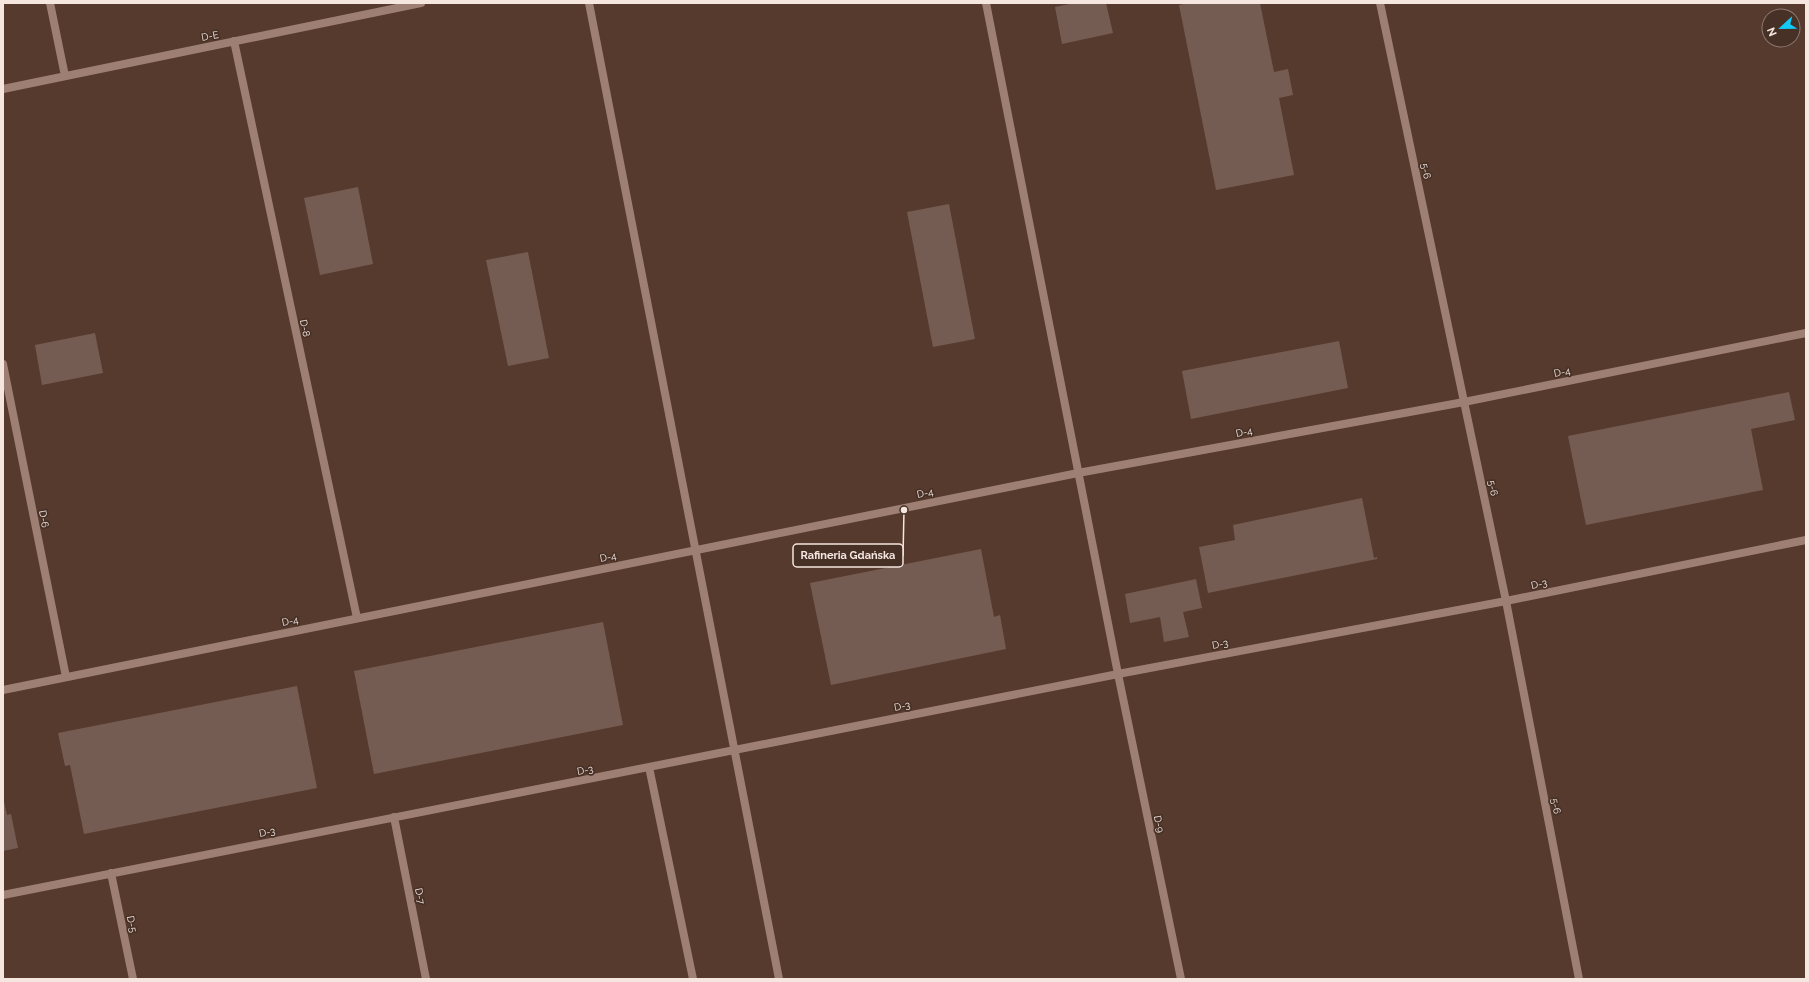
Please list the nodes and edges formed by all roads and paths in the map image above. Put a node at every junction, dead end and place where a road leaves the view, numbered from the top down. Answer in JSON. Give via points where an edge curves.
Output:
{"nodes":[{"id":1,"x":50,"y":3,"type":"edge"},
{"id":2,"x":421,"y":3,"type":"edge"},
{"id":3,"x":589,"y":3,"type":"edge"},
{"id":4,"x":986,"y":3,"type":"edge"},
{"id":5,"x":1380,"y":3,"type":"edge"},
{"id":6,"x":234,"y":41,"type":"junction"},
{"id":7,"x":65,"y":76,"type":"junction"},
{"id":8,"x":3,"y":89,"type":"edge"},
{"id":9,"x":1806,"y":334,"type":"edge"},
{"id":10,"x":3,"y":364,"type":"edge"},
{"id":11,"x":1464,"y":402,"type":"junction"},
{"id":12,"x":1078,"y":473,"type":"junction"},
{"id":13,"x":1806,"y":540,"type":"edge"},
{"id":14,"x":695,"y":549,"type":"junction"},
{"id":15,"x":1506,"y":601,"type":"junction"},
{"id":16,"x":357,"y":618,"type":"junction"},
{"id":17,"x":1118,"y":674,"type":"junction"},
{"id":18,"x":66,"y":677,"type":"junction"},
{"id":19,"x":3,"y":690,"type":"edge"},
{"id":20,"x":734,"y":750,"type":"junction"},
{"id":21,"x":649,"y":767,"type":"junction"},
{"id":22,"x":394,"y":818,"type":"junction"},
{"id":23,"x":111,"y":874,"type":"junction"},
{"id":24,"x":3,"y":895,"type":"edge"},
{"id":25,"x":133,"y":979,"type":"edge"},
{"id":26,"x":426,"y":979,"type":"edge"},
{"id":27,"x":693,"y":979,"type":"edge"},
{"id":28,"x":779,"y":979,"type":"edge"},
{"id":29,"x":1181,"y":979,"type":"edge"},
{"id":30,"x":1579,"y":979,"type":"edge"}],
"edges":[{"from":1,"to":7,"type":"lane"},
{"from":2,"to":6,"type":"lane","name":"D-E"},
{"from":3,"to":14,"type":"lane"},
{"from":4,"to":12,"type":"lane","name":"D-9"},
{"from":5,"to":11,"type":"lane","name":"5-6"},
{"from":6,"to":7,"type":"lane","name":"D-E"},
{"from":6,"to":16,"type":"lane","name":"D-8"},
{"from":7,"to":8,"type":"lane","name":"D-E"},
{"from":9,"to":11,"type":"lane","name":"D-4"},
{"from":10,"to":18,"type":"lane","name":"D-6"},
{"from":11,"to":12,"type":"lane","name":"D-4"},
{"from":11,"to":15,"type":"lane","name":"5-6"},
{"from":12,"to":14,"type":"lane","name":"D-4"},
{"from":12,"to":17,"type":"lane","name":"D-9"},
{"from":13,"to":15,"type":"lane","name":"D-3"},
{"from":14,"to":16,"type":"lane","name":"D-4"},
{"from":14,"to":20,"type":"lane"},
{"from":15,"to":17,"type":"lane","name":"D-3"},
{"from":15,"to":30,"type":"lane","name":"5-6"},
{"from":16,"to":18,"type":"lane","name":"D-4"},
{"from":17,"to":20,"type":"lane","name":"D-3"},
{"from":17,"to":29,"type":"lane","name":"D-9"},
{"from":18,"to":19,"type":"lane","name":"D-4"},
{"from":20,"to":21,"type":"lane","name":"D-3"},
{"from":20,"to":28,"type":"lane"},
{"from":21,"to":22,"type":"lane","name":"D-3"},
{"from":21,"to":27,"type":"lane"},
{"from":22,"to":23,"type":"lane","name":"D-3"},
{"from":22,"to":26,"type":"lane","name":"D-7"},
{"from":23,"to":24,"type":"lane","name":"D-3"},
{"from":23,"to":25,"type":"lane","name":"D-5"}]}
